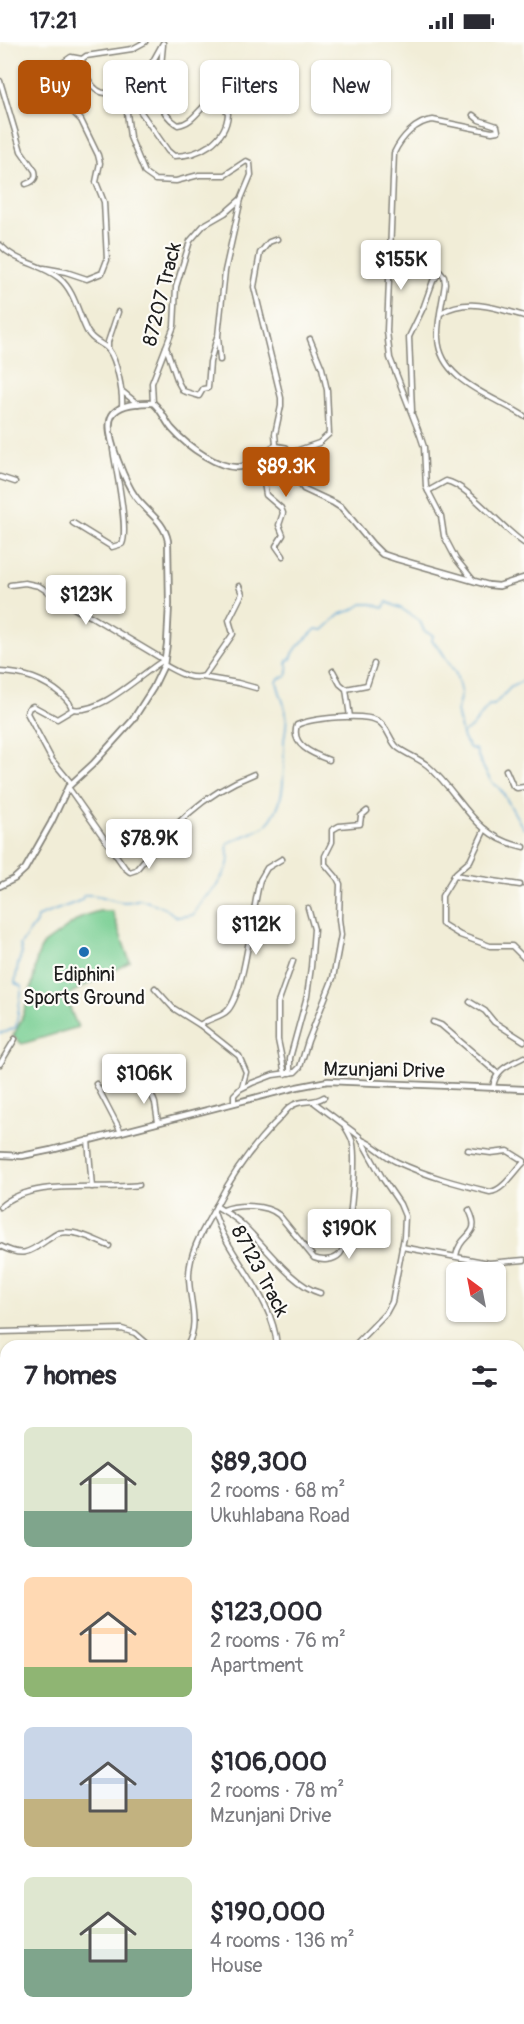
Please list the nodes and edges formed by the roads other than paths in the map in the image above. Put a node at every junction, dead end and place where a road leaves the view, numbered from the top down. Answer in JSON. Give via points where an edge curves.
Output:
{"nodes":[{"id":1,"x":145,"y":42,"type":"edge"},
{"id":2,"x":163,"y":43,"type":"edge"},
{"id":3,"x":82,"y":59,"type":"junction"},
{"id":4,"x":153,"y":60,"type":"edge"},
{"id":5,"x":163,"y":60,"type":"edge"},
{"id":6,"x":0,"y":81,"type":"edge"},
{"id":7,"x":103,"y":92,"type":"edge"},
{"id":8,"x":127,"y":114,"type":"edge"},
{"id":9,"x":142,"y":114,"type":"edge"},
{"id":10,"x":166,"y":114,"type":"edge"},
{"id":11,"x":473,"y":115,"type":"dead end"},
{"id":12,"x":26,"y":184,"type":"dead end"},
{"id":13,"x":241,"y":199,"type":"junction"},
{"id":14,"x":277,"y":239,"type":"dead end"},
{"id":15,"x":0,"y":245,"type":"edge"},
{"id":16,"x":44,"y":268,"type":"junction"},
{"id":17,"x":118,"y":312,"type":"dead end"},
{"id":18,"x":440,"y":314,"type":"junction"},
{"id":19,"x":524,"y":316,"type":"edge"},
{"id":20,"x":218,"y":336,"type":"junction"},
{"id":21,"x":310,"y":339,"type":"dead end"},
{"id":22,"x":166,"y":346,"type":"junction"},
{"id":23,"x":108,"y":350,"type":"junction"},
{"id":24,"x":220,"y":360,"type":"dead end"},
{"id":25,"x":122,"y":392,"type":"junction"},
{"id":26,"x":153,"y":403,"type":"junction"},
{"id":27,"x":138,"y":404,"type":"junction"},
{"id":28,"x":122,"y":406,"type":"junction"},
{"id":29,"x":412,"y":412,"type":"junction"},
{"id":30,"x":524,"y":416,"type":"edge"},
{"id":31,"x":112,"y":445,"type":"junction"},
{"id":32,"x":277,"y":446,"type":"junction"},
{"id":33,"x":290,"y":453,"type":"junction"},
{"id":34,"x":0,"y":477,"type":"edge"},
{"id":35,"x":15,"y":482,"type":"dead end"},
{"id":36,"x":428,"y":491,"type":"junction"},
{"id":37,"x":73,"y":523,"type":"dead end"},
{"id":38,"x":524,"y":543,"type":"edge"},
{"id":39,"x":283,"y":556,"type":"dead end"},
{"id":40,"x":524,"y":578,"type":"edge"},
{"id":41,"x":473,"y":581,"type":"junction"},
{"id":42,"x":10,"y":585,"type":"dead end"},
{"id":43,"x":239,"y":586,"type":"dead end"},
{"id":44,"x":164,"y":662,"type":"junction"},
{"id":45,"x":374,"y":664,"type":"dead end"},
{"id":46,"x":333,"y":671,"type":"dead end"},
{"id":47,"x":0,"y":672,"type":"edge"},
{"id":48,"x":201,"y":677,"type":"junction"},
{"id":49,"x":256,"y":688,"type":"dead end"},
{"id":50,"x":346,"y":689,"type":"junction"},
{"id":51,"x":72,"y":709,"type":"junction"},
{"id":52,"x":350,"y":717,"type":"junction"},
{"id":53,"x":328,"y":760,"type":"dead end"},
{"id":54,"x":506,"y":770,"type":"dead end"},
{"id":55,"x":254,"y":774,"type":"dead end"},
{"id":56,"x":69,"y":785,"type":"junction"},
{"id":57,"x":524,"y":787,"type":"edge"},
{"id":58,"x":367,"y":811,"type":"dead end"},
{"id":59,"x":485,"y":829,"type":"junction"},
{"id":60,"x":524,"y":847,"type":"edge"},
{"id":61,"x":282,"y":859,"type":"dead end"},
{"id":62,"x":454,"y":875,"type":"junction"},
{"id":63,"x":520,"y":885,"type":"dead end"},
{"id":64,"x":0,"y":886,"type":"edge"},
{"id":65,"x":308,"y":908,"type":"dead end"},
{"id":66,"x":524,"y":958,"type":"edge"},
{"id":67,"x":293,"y":961,"type":"dead end"},
{"id":68,"x":155,"y":988,"type":"dead end"},
{"id":69,"x":470,"y":1002,"type":"dead end"},
{"id":70,"x":433,"y":1022,"type":"dead end"},
{"id":71,"x":200,"y":1025,"type":"junction"},
{"id":72,"x":15,"y":1039,"type":"dead end"},
{"id":73,"x":524,"y":1041,"type":"edge"},
{"id":74,"x":524,"y":1058,"type":"edge"},
{"id":75,"x":0,"y":1064,"type":"edge"},
{"id":76,"x":497,"y":1073,"type":"junction"},
{"id":77,"x":287,"y":1074,"type":"junction"},
{"id":78,"x":147,"y":1083,"type":"dead end"},
{"id":79,"x":96,"y":1084,"type":"dead end"},
{"id":80,"x":241,"y":1088,"type":"junction"},
{"id":81,"x":492,"y":1088,"type":"junction"},
{"id":82,"x":524,"y":1089,"type":"edge"},
{"id":83,"x":324,"y":1097,"type":"dead end"},
{"id":84,"x":234,"y":1103,"type":"junction"},
{"id":85,"x":315,"y":1103,"type":"junction"},
{"id":86,"x":158,"y":1122,"type":"junction"},
{"id":87,"x":343,"y":1124,"type":"junction"},
{"id":88,"x":121,"y":1132,"type":"junction"},
{"id":89,"x":88,"y":1140,"type":"junction"},
{"id":90,"x":361,"y":1140,"type":"junction"},
{"id":91,"x":468,"y":1150,"type":"dead end"},
{"id":92,"x":0,"y":1155,"type":"edge"},
{"id":93,"x":524,"y":1161,"type":"edge"},
{"id":94,"x":139,"y":1185,"type":"dead end"},
{"id":95,"x":92,"y":1186,"type":"junction"},
{"id":96,"x":216,"y":1206,"type":"junction"},
{"id":97,"x":0,"y":1207,"type":"edge"},
{"id":98,"x":223,"y":1210,"type":"junction"},
{"id":99,"x":469,"y":1210,"type":"dead end"},
{"id":100,"x":213,"y":1211,"type":"junction"},
{"id":101,"x":0,"y":1246,"type":"edge"},
{"id":102,"x":109,"y":1246,"type":"dead end"},
{"id":103,"x":402,"y":1247,"type":"junction"},
{"id":104,"x":456,"y":1256,"type":"junction"},
{"id":105,"x":524,"y":1260,"type":"edge"},
{"id":106,"x":320,"y":1293,"type":"dead end"},
{"id":107,"x":0,"y":1332,"type":"edge"},
{"id":108,"x":143,"y":1340,"type":"edge"},
{"id":109,"x":189,"y":1340,"type":"edge"},
{"id":110,"x":276,"y":1340,"type":"edge"},
{"id":111,"x":360,"y":1340,"type":"edge"}],
"edges":[{"from":1,"to":3,"type":"street","via":[[132,50]]},
{"from":2,"to":4,"type":"street"},
{"from":2,"to":5,"type":"street"},
{"from":3,"to":7,"type":"street","via":[[89,79]]},
{"from":3,"to":16,"type":"street","via":[[69,59],[51,71],[46,83],[81,120],[98,155],[96,182],[104,202],[107,260],[102,273],[87,279]]},
{"from":6,"to":12,"type":"street","via":[[21,151],[35,171],[35,178]]},
{"from":8,"to":13,"type":"street","via":[[129,131],[148,177],[169,181],[206,174],[222,176],[248,161],[251,175]]},
{"from":9,"to":10,"type":"street","via":[[174,156],[209,147],[225,127],[228,112],[215,98],[181,125]]},
{"from":11,"to":29,"type":"street","via":[[497,126],[498,131],[426,121],[403,139],[393,159],[388,342],[393,369]]},
{"from":13,"to":20,"type":"street","via":[[225,271]]},
{"from":13,"to":22,"type":"street","name":"87207 Track","via":[[204,225],[190,241],[176,287],[174,326]]},
{"from":14,"to":32,"type":"street","via":[[269,242],[260,254],[254,287],[280,393]]},
{"from":15,"to":16,"type":"street","via":[[18,260]]},
{"from":16,"to":23,"type":"street","via":[[66,285],[87,330]]},
{"from":17,"to":23,"type":"street"},
{"from":18,"to":19,"type":"street","via":[[457,305],[487,305]]},
{"from":18,"to":29,"type":"street","via":[[445,283],[440,272],[409,337]]},
{"from":18,"to":30,"type":"street","via":[[438,344],[450,369],[483,394]]},
{"from":20,"to":22,"type":"street","via":[[208,388],[199,396],[183,391]]},
{"from":20,"to":24,"type":"street"},
{"from":21,"to":33,"type":"street","via":[[327,390],[329,434],[319,443]]},
{"from":22,"to":26,"type":"street","name":"87207 Track","via":[[151,387]]},
{"from":23,"to":25,"type":"street"},
{"from":25,"to":27,"type":"street"},
{"from":25,"to":28,"type":"street"},
{"from":26,"to":27,"type":"street"},
{"from":26,"to":32,"type":"street","via":[[192,448],[226,465],[247,465]]},
{"from":27,"to":28,"type":"street"},
{"from":28,"to":31,"type":"street","via":[[109,422]]},
{"from":29,"to":36,"type":"street","via":[[424,447]]},
{"from":31,"to":37,"type":"street","via":[[122,498],[124,540],[120,546],[112,547]]},
{"from":31,"to":44,"type":"street","via":[[135,496],[160,523],[167,537],[169,604]]},
{"from":32,"to":33,"type":"street"},
{"from":32,"to":39,"type":"street","via":[[264,483],[266,495],[283,513],[279,525],[283,535],[276,546]]},
{"from":33,"to":41,"type":"street","via":[[304,489],[349,515],[382,554]]},
{"from":34,"to":35,"type":"street"},
{"from":36,"to":38,"type":"street","via":[[446,481],[457,485]]},
{"from":36,"to":41,"type":"street","via":[[441,516],[447,544]]},
{"from":40,"to":41,"type":"street","via":[[499,586]]},
{"from":42,"to":44,"type":"street","via":[[39,586]]},
{"from":43,"to":48,"type":"street","via":[[242,593],[229,621],[233,634]]},
{"from":44,"to":48,"type":"street","via":[[189,677]]},
{"from":44,"to":51,"type":"street","via":[[119,693],[85,709]]},
{"from":44,"to":56,"type":"street","via":[[132,721],[93,765]]},
{"from":45,"to":50,"type":"street","via":[[367,685]]},
{"from":46,"to":50,"type":"street"},
{"from":47,"to":51,"type":"street","via":[[38,678],[62,695]]},
{"from":48,"to":49,"type":"street"},
{"from":50,"to":52,"type":"street"},
{"from":51,"to":56,"type":"street","via":[[57,719],[33,706],[27,713]]},
{"from":52,"to":53,"type":"street","via":[[295,727],[302,747]]},
{"from":52,"to":59,"type":"street","via":[[381,723],[395,745],[429,766],[471,818]]},
{"from":54,"to":57,"type":"street","via":[[513,786]]},
{"from":55,"to":56,"type":"street","via":[[220,789],[195,807],[133,872],[125,868]]},
{"from":56,"to":64,"type":"street","via":[[29,864],[21,874]]},
{"from":58,"to":77,"type":"street","via":[[360,824],[339,826],[332,831],[324,861],[340,884],[340,950],[300,1067]]},
{"from":59,"to":60,"type":"street","via":[[505,842]]},
{"from":59,"to":62,"type":"street","via":[[470,861]]},
{"from":61,"to":71,"type":"street","via":[[267,868],[260,880],[231,1006]]},
{"from":62,"to":63,"type":"street"},
{"from":62,"to":66,"type":"street","via":[[442,898],[443,925],[490,946],[512,946]]},
{"from":65,"to":77,"type":"street","via":[[314,929],[312,957],[307,996]]},
{"from":67,"to":77,"type":"street","via":[[278,1003],[278,1041]]},
{"from":68,"to":71,"type":"street","via":[[173,1008]]},
{"from":69,"to":73,"type":"street"},
{"from":70,"to":76,"type":"street"},
{"from":71,"to":80,"type":"street","via":[[242,1060],[246,1075]]},
{"from":72,"to":75,"type":"street"},
{"from":74,"to":76,"type":"street"},
{"from":76,"to":81,"type":"street"},
{"from":77,"to":80,"type":"street","via":[[266,1077]]},
{"from":78,"to":86,"type":"street"},
{"from":79,"to":88,"type":"street"},
{"from":80,"to":84,"type":"street","via":[[234,1095]]},
{"from":81,"to":82,"type":"street","name":"Mzunjani Drive"},
{"from":81,"to":84,"type":"street","name":"Mzunjani Drive","via":[[336,1080]]},
{"from":83,"to":85,"type":"street"},
{"from":84,"to":86,"type":"street","name":"Mzunjani Drive"},
{"from":85,"to":87,"type":"street"},
{"from":85,"to":96,"type":"street","via":[[293,1106],[263,1135]]},
{"from":86,"to":88,"type":"street","name":"Mzunjani Drive"},
{"from":87,"to":90,"type":"street"},
{"from":87,"to":98,"type":"street","via":[[353,1145],[352,1209],[342,1250],[335,1258],[314,1257],[272,1210]]},
{"from":88,"to":89,"type":"street","name":"Mzunjani Drive"},
{"from":89,"to":92,"type":"street","name":"Mzunjani Drive","via":[[31,1154]]},
{"from":89,"to":95,"type":"street"},
{"from":90,"to":93,"type":"street","via":[[413,1169],[490,1192],[500,1188]]},
{"from":90,"to":103,"type":"street","via":[[404,1211]]},
{"from":91,"to":93,"type":"street","via":[[491,1154],[508,1151]]},
{"from":94,"to":95,"type":"street"},
{"from":95,"to":97,"type":"street","via":[[62,1186],[17,1195]]},
{"from":96,"to":98,"type":"street"},
{"from":96,"to":100,"type":"street"},
{"from":98,"to":106,"type":"street","via":[[294,1279]]},
{"from":99,"to":104,"type":"street","via":[[474,1227],[459,1245]]},
{"from":100,"to":109,"type":"street","via":[[190,1265],[194,1326]]},
{"from":100,"to":110,"type":"street","name":"87123 Track","via":[[267,1311]]},
{"from":101,"to":102,"type":"street","via":[[21,1254],[61,1233],[83,1235]]},
{"from":103,"to":104,"type":"street"},
{"from":103,"to":111,"type":"street","via":[[390,1306]]},
{"from":104,"to":105,"type":"street","via":[[489,1263]]},
{"from":107,"to":108,"type":"street","via":[[122,1329]]}]}
